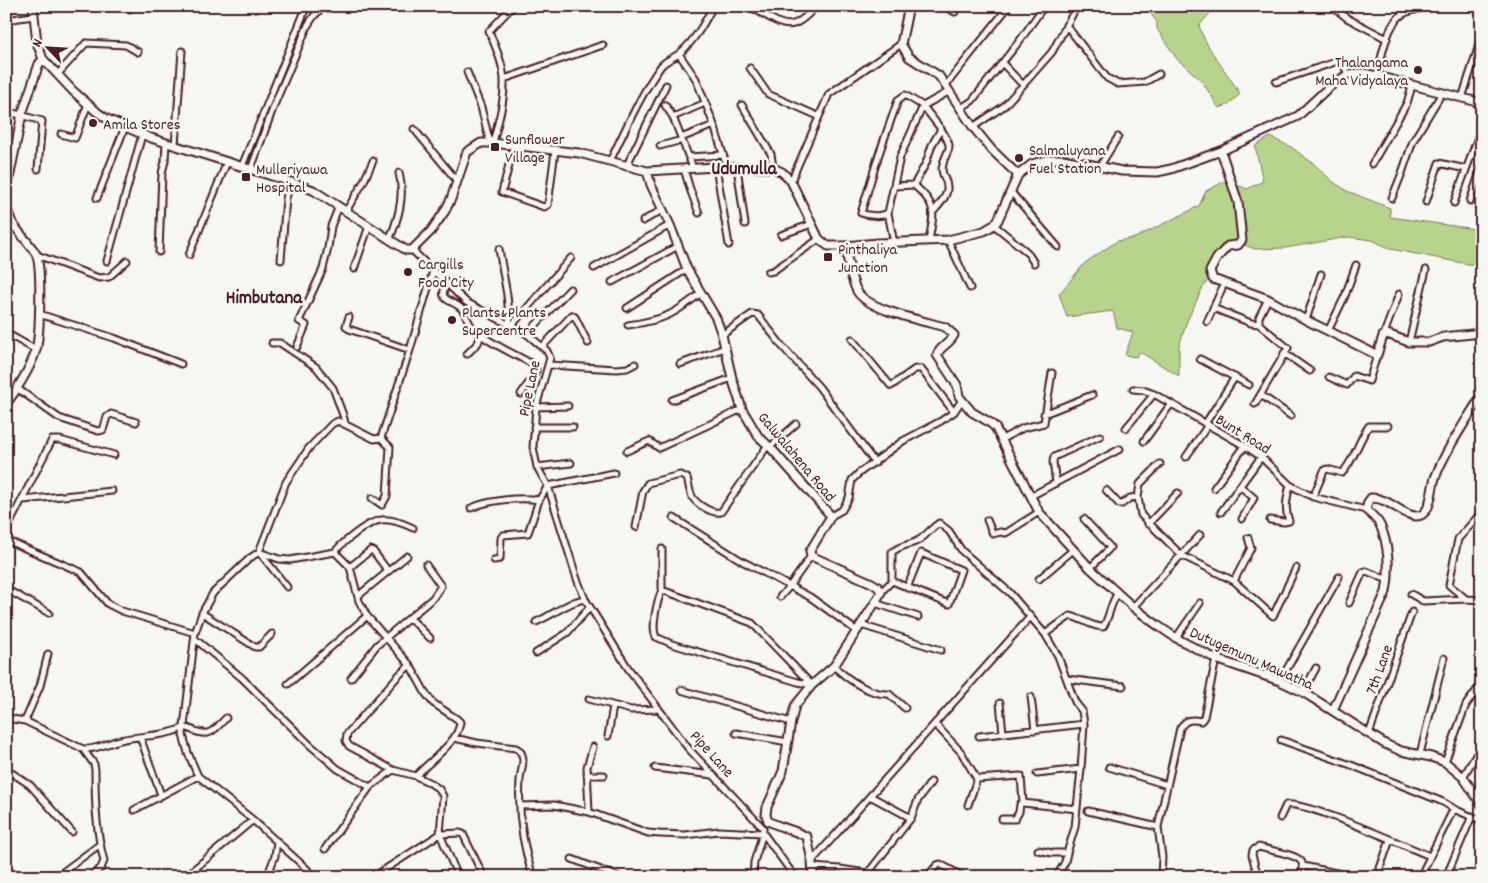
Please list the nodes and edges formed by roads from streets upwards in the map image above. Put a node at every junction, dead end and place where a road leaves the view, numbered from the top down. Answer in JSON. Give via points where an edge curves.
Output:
{"nodes":[{"id":1,"x":33,"y":6,"type":"edge"},
{"id":2,"x":305,"y":6,"type":"edge"},
{"id":3,"x":324,"y":6,"type":"edge"},
{"id":4,"x":513,"y":6,"type":"edge"},
{"id":5,"x":713,"y":6,"type":"edge"},
{"id":6,"x":816,"y":6,"type":"edge"},
{"id":7,"x":909,"y":6,"type":"edge"},
{"id":8,"x":944,"y":6,"type":"edge"},
{"id":9,"x":1008,"y":6,"type":"edge"},
{"id":10,"x":1044,"y":6,"type":"edge"},
{"id":11,"x":1077,"y":6,"type":"edge"},
{"id":12,"x":1332,"y":6,"type":"edge"},
{"id":13,"x":1400,"y":6,"type":"edge"},
{"id":14,"x":1434,"y":6,"type":"edge"},
{"id":15,"x":752,"y":8,"type":"dead end"},
{"id":16,"x":955,"y":12,"type":"dead end"},
{"id":17,"x":1402,"y":14,"type":"junction"},
{"id":18,"x":33,"y":16,"type":"junction"},
{"id":19,"x":6,"y":20,"type":"edge"},
{"id":20,"x":1066,"y":25,"type":"junction"},
{"id":21,"x":1387,"y":39,"type":"junction"},
{"id":22,"x":1481,"y":39,"type":"edge"},
{"id":23,"x":901,"y":44,"type":"junction"},
{"id":24,"x":603,"y":45,"type":"dead end"},
{"id":25,"x":182,"y":51,"type":"dead end"},
{"id":26,"x":138,"y":52,"type":"dead end"},
{"id":27,"x":679,"y":54,"type":"junction"},
{"id":28,"x":43,"y":59,"type":"junction"},
{"id":29,"x":1002,"y":63,"type":"junction"},
{"id":30,"x":750,"y":68,"type":"dead end"},
{"id":31,"x":467,"y":72,"type":"dead end"},
{"id":32,"x":1160,"y":74,"type":"dead end"},
{"id":33,"x":1348,"y":74,"type":"junction"},
{"id":34,"x":57,"y":75,"type":"junction"},
{"id":35,"x":1377,"y":76,"type":"junction"},
{"id":36,"x":504,"y":79,"type":"junction"},
{"id":37,"x":1276,"y":82,"type":"dead end"},
{"id":38,"x":666,"y":85,"type":"dead end"},
{"id":39,"x":1024,"y":86,"type":"junction"},
{"id":40,"x":1412,"y":86,"type":"junction"},
{"id":41,"x":948,"y":88,"type":"junction"},
{"id":42,"x":1442,"y":93,"type":"junction"},
{"id":43,"x":1462,"y":98,"type":"junction"},
{"id":44,"x":705,"y":103,"type":"junction"},
{"id":45,"x":1482,"y":103,"type":"edge"},
{"id":46,"x":88,"y":104,"type":"junction"},
{"id":47,"x":664,"y":104,"type":"dead end"},
{"id":48,"x":742,"y":105,"type":"dead end"},
{"id":49,"x":923,"y":106,"type":"junction"},
{"id":50,"x":960,"y":108,"type":"junction"},
{"id":51,"x":6,"y":111,"type":"edge"},
{"id":52,"x":22,"y":114,"type":"junction"},
{"id":53,"x":818,"y":116,"type":"junction"},
{"id":54,"x":673,"y":117,"type":"junction"},
{"id":55,"x":714,"y":125,"type":"junction"},
{"id":56,"x":1482,"y":126,"type":"edge"},
{"id":57,"x":125,"y":127,"type":"junction"},
{"id":58,"x":973,"y":127,"type":"junction"},
{"id":59,"x":414,"y":129,"type":"dead end"},
{"id":60,"x":941,"y":129,"type":"junction"},
{"id":61,"x":61,"y":134,"type":"dead end"},
{"id":62,"x":142,"y":134,"type":"junction"},
{"id":63,"x":1118,"y":137,"type":"dead end"},
{"id":64,"x":682,"y":139,"type":"junction"},
{"id":65,"x":166,"y":143,"type":"junction"},
{"id":66,"x":491,"y":143,"type":"junction"},
{"id":67,"x":175,"y":145,"type":"junction"},
{"id":68,"x":514,"y":146,"type":"junction"},
{"id":69,"x":660,"y":146,"type":"dead end"},
{"id":70,"x":555,"y":151,"type":"junction"},
{"id":71,"x":1221,"y":151,"type":"junction"},
{"id":72,"x":723,"y":155,"type":"junction"},
{"id":73,"x":689,"y":157,"type":"junction"},
{"id":74,"x":373,"y":161,"type":"dead end"},
{"id":75,"x":610,"y":161,"type":"junction"},
{"id":76,"x":227,"y":162,"type":"junction"},
{"id":77,"x":1372,"y":164,"type":"dead end"},
{"id":78,"x":242,"y":166,"type":"junction"},
{"id":79,"x":1100,"y":166,"type":"junction"},
{"id":80,"x":1482,"y":166,"type":"edge"},
{"id":81,"x":626,"y":167,"type":"junction"},
{"id":82,"x":716,"y":167,"type":"junction"},
{"id":83,"x":726,"y":167,"type":"junction"},
{"id":84,"x":737,"y":167,"type":"junction"},
{"id":85,"x":693,"y":168,"type":"junction"},
{"id":86,"x":773,"y":168,"type":"junction"},
{"id":87,"x":38,"y":169,"type":"dead end"},
{"id":88,"x":251,"y":169,"type":"junction"},
{"id":89,"x":684,"y":169,"type":"junction"},
{"id":90,"x":1466,"y":170,"type":"junction"},
{"id":91,"x":647,"y":171,"type":"junction"},
{"id":92,"x":399,"y":173,"type":"dead end"},
{"id":93,"x":1018,"y":175,"type":"junction"},
{"id":94,"x":457,"y":181,"type":"junction"},
{"id":95,"x":791,"y":181,"type":"junction"},
{"id":96,"x":291,"y":182,"type":"junction"},
{"id":97,"x":914,"y":185,"type":"junction"},
{"id":98,"x":894,"y":186,"type":"junction"},
{"id":99,"x":1012,"y":192,"type":"junction"},
{"id":100,"x":6,"y":194,"type":"edge"},
{"id":101,"x":97,"y":198,"type":"dead end"},
{"id":102,"x":1392,"y":198,"type":"dead end"},
{"id":103,"x":6,"y":201,"type":"edge"},
{"id":104,"x":1470,"y":201,"type":"dead end"},
{"id":105,"x":1426,"y":202,"type":"dead end"},
{"id":106,"x":1454,"y":203,"type":"dead end"},
{"id":107,"x":339,"y":206,"type":"junction"},
{"id":108,"x":662,"y":210,"type":"junction"},
{"id":109,"x":346,"y":211,"type":"junction"},
{"id":110,"x":934,"y":211,"type":"junction"},
{"id":111,"x":699,"y":213,"type":"dead end"},
{"id":112,"x":888,"y":213,"type":"junction"},
{"id":113,"x":642,"y":221,"type":"dead end"},
{"id":114,"x":745,"y":224,"type":"dead end"},
{"id":115,"x":812,"y":224,"type":"junction"},
{"id":116,"x":994,"y":224,"type":"junction"},
{"id":117,"x":670,"y":225,"type":"junction"},
{"id":118,"x":369,"y":226,"type":"junction"},
{"id":119,"x":15,"y":227,"type":"junction"},
{"id":120,"x":6,"y":231,"type":"edge"},
{"id":121,"x":781,"y":236,"type":"dead end"},
{"id":122,"x":819,"y":239,"type":"junction"},
{"id":123,"x":389,"y":240,"type":"junction"},
{"id":124,"x":948,"y":240,"type":"junction"},
{"id":125,"x":929,"y":241,"type":"junction"},
{"id":126,"x":894,"y":243,"type":"junction"},
{"id":127,"x":729,"y":245,"type":"dead end"},
{"id":128,"x":678,"y":246,"type":"junction"},
{"id":129,"x":845,"y":246,"type":"junction"},
{"id":130,"x":1058,"y":247,"type":"dead end"},
{"id":131,"x":499,"y":249,"type":"dead end"},
{"id":132,"x":412,"y":250,"type":"junction"},
{"id":133,"x":159,"y":252,"type":"dead end"},
{"id":134,"x":37,"y":255,"type":"junction"},
{"id":135,"x":188,"y":255,"type":"dead end"},
{"id":136,"x":571,"y":258,"type":"dead end"},
{"id":137,"x":281,"y":260,"type":"dead end"},
{"id":138,"x":108,"y":261,"type":"dead end"},
{"id":139,"x":127,"y":261,"type":"dead end"},
{"id":140,"x":1034,"y":263,"type":"dead end"},
{"id":141,"x":1356,"y":265,"type":"dead end"},
{"id":142,"x":594,"y":268,"type":"dead end"},
{"id":143,"x":687,"y":268,"type":"junction"},
{"id":144,"x":354,"y":269,"type":"dead end"},
{"id":145,"x":1426,"y":270,"type":"dead end"},
{"id":146,"x":433,"y":271,"type":"junction"},
{"id":147,"x":768,"y":272,"type":"dead end"},
{"id":148,"x":1321,"y":274,"type":"dead end"},
{"id":149,"x":612,"y":282,"type":"dead end"},
{"id":150,"x":446,"y":284,"type":"junction"},
{"id":151,"x":1224,"y":284,"type":"junction"},
{"id":152,"x":970,"y":288,"type":"dead end"},
{"id":153,"x":570,"y":289,"type":"dead end"},
{"id":154,"x":701,"y":293,"type":"junction"},
{"id":155,"x":1399,"y":294,"type":"dead end"},
{"id":156,"x":1268,"y":299,"type":"junction"},
{"id":157,"x":627,"y":308,"type":"dead end"},
{"id":158,"x":1213,"y":308,"type":"junction"},
{"id":159,"x":39,"y":314,"type":"junction"},
{"id":160,"x":349,"y":317,"type":"dead end"},
{"id":161,"x":1306,"y":320,"type":"junction"},
{"id":162,"x":1207,"y":322,"type":"dead end"},
{"id":163,"x":1259,"y":324,"type":"junction"},
{"id":164,"x":510,"y":325,"type":"junction"},
{"id":165,"x":628,"y":325,"type":"dead end"},
{"id":166,"x":1328,"y":331,"type":"junction"},
{"id":167,"x":6,"y":333,"type":"edge"},
{"id":168,"x":1482,"y":333,"type":"edge"},
{"id":169,"x":527,"y":334,"type":"junction"},
{"id":170,"x":481,"y":335,"type":"junction"},
{"id":171,"x":722,"y":335,"type":"junction"},
{"id":172,"x":1385,"y":335,"type":"junction"},
{"id":173,"x":852,"y":339,"type":"dead end"},
{"id":174,"x":1409,"y":342,"type":"junction"},
{"id":175,"x":272,"y":343,"type":"dead end"},
{"id":176,"x":588,"y":343,"type":"dead end"},
{"id":177,"x":297,"y":347,"type":"dead end"},
{"id":178,"x":542,"y":347,"type":"junction"},
{"id":179,"x":725,"y":348,"type":"junction"},
{"id":180,"x":36,"y":350,"type":"junction"},
{"id":181,"x":410,"y":350,"type":"junction"},
{"id":182,"x":1284,"y":353,"type":"junction"},
{"id":183,"x":467,"y":354,"type":"dead end"},
{"id":184,"x":1377,"y":355,"type":"junction"},
{"id":185,"x":1200,"y":359,"type":"dead end"},
{"id":186,"x":181,"y":364,"type":"dead end"},
{"id":187,"x":635,"y":364,"type":"dead end"},
{"id":188,"x":680,"y":364,"type":"dead end"},
{"id":189,"x":549,"y":365,"type":"junction"},
{"id":190,"x":1310,"y":371,"type":"dead end"},
{"id":191,"x":1052,"y":373,"type":"dead end"},
{"id":192,"x":1235,"y":377,"type":"junction"},
{"id":193,"x":1330,"y":377,"type":"dead end"},
{"id":194,"x":732,"y":378,"type":"junction"},
{"id":195,"x":1248,"y":386,"type":"dead end"},
{"id":196,"x":18,"y":389,"type":"junction"},
{"id":197,"x":1133,"y":390,"type":"dead end"},
{"id":198,"x":522,"y":394,"type":"dead end"},
{"id":199,"x":1154,"y":394,"type":"junction"},
{"id":200,"x":1092,"y":395,"type":"dead end"},
{"id":201,"x":1261,"y":395,"type":"junction"},
{"id":202,"x":1482,"y":395,"type":"edge"},
{"id":203,"x":672,"y":400,"type":"dead end"},
{"id":204,"x":962,"y":400,"type":"junction"},
{"id":205,"x":6,"y":404,"type":"edge"},
{"id":206,"x":1171,"y":404,"type":"junction"},
{"id":207,"x":1255,"y":404,"type":"dead end"},
{"id":208,"x":568,"y":406,"type":"dead end"},
{"id":209,"x":536,"y":407,"type":"junction"},
{"id":210,"x":742,"y":410,"type":"junction"},
{"id":211,"x":954,"y":412,"type":"junction"},
{"id":212,"x":1044,"y":414,"type":"junction"},
{"id":213,"x":1291,"y":416,"type":"dead end"},
{"id":214,"x":136,"y":422,"type":"dead end"},
{"id":215,"x":344,"y":423,"type":"junction"},
{"id":216,"x":796,"y":424,"type":"dead end"},
{"id":217,"x":1207,"y":425,"type":"junction"},
{"id":218,"x":1388,"y":426,"type":"dead end"},
{"id":219,"x":534,"y":427,"type":"junction"},
{"id":220,"x":573,"y":427,"type":"dead end"},
{"id":221,"x":1126,"y":428,"type":"dead end"},
{"id":222,"x":1100,"y":436,"type":"dead end"},
{"id":223,"x":381,"y":438,"type":"junction"},
{"id":224,"x":1002,"y":439,"type":"junction"},
{"id":225,"x":1144,"y":441,"type":"dead end"},
{"id":226,"x":769,"y":446,"type":"junction"},
{"id":227,"x":1245,"y":446,"type":"junction"},
{"id":228,"x":1120,"y":449,"type":"dead end"},
{"id":229,"x":627,"y":451,"type":"dead end"},
{"id":230,"x":114,"y":455,"type":"dead end"},
{"id":231,"x":1186,"y":457,"type":"dead end"},
{"id":232,"x":1261,"y":457,"type":"junction"},
{"id":233,"x":572,"y":463,"type":"dead end"},
{"id":234,"x":875,"y":463,"type":"junction"},
{"id":235,"x":1160,"y":464,"type":"dead end"},
{"id":236,"x":537,"y":467,"type":"junction"},
{"id":237,"x":614,"y":473,"type":"dead end"},
{"id":238,"x":1056,"y":483,"type":"junction"},
{"id":239,"x":548,"y":486,"type":"junction"},
{"id":240,"x":1240,"y":486,"type":"junction"},
{"id":241,"x":1290,"y":486,"type":"junction"},
{"id":242,"x":1214,"y":488,"type":"dead end"},
{"id":243,"x":1106,"y":490,"type":"dead end"},
{"id":244,"x":112,"y":491,"type":"dead end"},
{"id":245,"x":1178,"y":494,"type":"dead end"},
{"id":246,"x":1031,"y":496,"type":"junction"},
{"id":247,"x":1313,"y":497,"type":"junction"},
{"id":248,"x":372,"y":498,"type":"dead end"},
{"id":249,"x":1138,"y":498,"type":"junction"},
{"id":250,"x":23,"y":500,"type":"junction"},
{"id":251,"x":539,"y":500,"type":"junction"},
{"id":252,"x":471,"y":508,"type":"dead end"},
{"id":253,"x":1366,"y":510,"type":"junction"},
{"id":254,"x":1039,"y":512,"type":"junction"},
{"id":255,"x":1221,"y":512,"type":"dead end"},
{"id":256,"x":1482,"y":512,"type":"edge"},
{"id":257,"x":831,"y":516,"type":"junction"},
{"id":258,"x":674,"y":518,"type":"dead end"},
{"id":259,"x":1084,"y":519,"type":"dead end"},
{"id":260,"x":1242,"y":519,"type":"dead end"},
{"id":261,"x":987,"y":520,"type":"dead end"},
{"id":262,"x":1270,"y":520,"type":"dead end"},
{"id":263,"x":1148,"y":524,"type":"junction"},
{"id":264,"x":636,"y":527,"type":"dead end"},
{"id":265,"x":413,"y":528,"type":"dead end"},
{"id":266,"x":6,"y":531,"type":"edge"},
{"id":267,"x":1200,"y":535,"type":"dead end"},
{"id":268,"x":1248,"y":538,"type":"dead end"},
{"id":269,"x":6,"y":540,"type":"edge"},
{"id":270,"x":662,"y":549,"type":"dead end"},
{"id":271,"x":1073,"y":550,"type":"junction"},
{"id":272,"x":259,"y":552,"type":"junction"},
{"id":273,"x":335,"y":552,"type":"junction"},
{"id":274,"x":1181,"y":555,"type":"junction"},
{"id":275,"x":407,"y":556,"type":"dead end"},
{"id":276,"x":811,"y":556,"type":"junction"},
{"id":277,"x":494,"y":560,"type":"dead end"},
{"id":278,"x":426,"y":565,"type":"dead end"},
{"id":279,"x":350,"y":567,"type":"junction"},
{"id":280,"x":1090,"y":568,"type":"junction"},
{"id":281,"x":1296,"y":568,"type":"dead end"},
{"id":282,"x":388,"y":571,"type":"junction"},
{"id":283,"x":1339,"y":577,"type":"dead end"},
{"id":284,"x":1040,"y":580,"type":"dead end"},
{"id":285,"x":1388,"y":580,"type":"junction"},
{"id":286,"x":892,"y":581,"type":"junction"},
{"id":287,"x":1234,"y":582,"type":"junction"},
{"id":288,"x":287,"y":587,"type":"dead end"},
{"id":289,"x":790,"y":587,"type":"junction"},
{"id":290,"x":907,"y":588,"type":"junction"},
{"id":291,"x":6,"y":589,"type":"edge"},
{"id":292,"x":662,"y":590,"type":"junction"},
{"id":293,"x":881,"y":592,"type":"junction"},
{"id":294,"x":1118,"y":592,"type":"junction"},
{"id":295,"x":1411,"y":594,"type":"dead end"},
{"id":296,"x":358,"y":596,"type":"junction"},
{"id":297,"x":780,"y":597,"type":"dead end"},
{"id":298,"x":585,"y":599,"type":"junction"},
{"id":299,"x":1466,"y":599,"type":"junction"},
{"id":300,"x":1482,"y":600,"type":"edge"},
{"id":301,"x":1200,"y":602,"type":"dead end"},
{"id":302,"x":876,"y":603,"type":"junction"},
{"id":303,"x":1349,"y":603,"type":"dead end"},
{"id":304,"x":590,"y":607,"type":"junction"},
{"id":305,"x":1133,"y":607,"type":"junction"},
{"id":306,"x":1412,"y":612,"type":"dead end"},
{"id":307,"x":49,"y":613,"type":"dead end"},
{"id":308,"x":202,"y":613,"type":"junction"},
{"id":309,"x":367,"y":616,"type":"junction"},
{"id":310,"x":1031,"y":616,"type":"junction"},
{"id":311,"x":918,"y":617,"type":"dead end"},
{"id":312,"x":410,"y":618,"type":"junction"},
{"id":313,"x":536,"y":622,"type":"dead end"},
{"id":314,"x":861,"y":624,"type":"junction"},
{"id":315,"x":856,"y":631,"type":"junction"},
{"id":316,"x":195,"y":633,"type":"junction"},
{"id":317,"x":272,"y":634,"type":"dead end"},
{"id":318,"x":1045,"y":634,"type":"junction"},
{"id":319,"x":387,"y":638,"type":"junction"},
{"id":320,"x":430,"y":638,"type":"dead end"},
{"id":321,"x":1176,"y":638,"type":"junction"},
{"id":322,"x":195,"y":639,"type":"junction"},
{"id":323,"x":942,"y":650,"type":"dead end"},
{"id":324,"x":536,"y":653,"type":"dead end"},
{"id":325,"x":48,"y":654,"type":"dead end"},
{"id":326,"x":1444,"y":658,"type":"dead end"},
{"id":327,"x":1216,"y":659,"type":"junction"},
{"id":328,"x":410,"y":665,"type":"junction"},
{"id":329,"x":834,"y":666,"type":"junction"},
{"id":330,"x":1316,"y":668,"type":"dead end"},
{"id":331,"x":351,"y":678,"type":"dead end"},
{"id":332,"x":1067,"y":679,"type":"junction"},
{"id":333,"x":1280,"y":681,"type":"junction"},
{"id":334,"x":1482,"y":683,"type":"edge"},
{"id":335,"x":288,"y":684,"type":"dead end"},
{"id":336,"x":812,"y":684,"type":"junction"},
{"id":337,"x":1123,"y":686,"type":"dead end"},
{"id":338,"x":681,"y":690,"type":"dead end"},
{"id":339,"x":1303,"y":692,"type":"junction"},
{"id":340,"x":1031,"y":697,"type":"dead end"},
{"id":341,"x":589,"y":699,"type":"dead end"},
{"id":342,"x":1000,"y":703,"type":"dead end"},
{"id":343,"x":613,"y":706,"type":"junction"},
{"id":344,"x":905,"y":708,"type":"dead end"},
{"id":345,"x":659,"y":709,"type":"junction"},
{"id":346,"x":1333,"y":710,"type":"junction"},
{"id":347,"x":6,"y":718,"type":"edge"},
{"id":348,"x":226,"y":718,"type":"dead end"},
{"id":349,"x":25,"y":721,"type":"junction"},
{"id":350,"x":791,"y":722,"type":"junction"},
{"id":351,"x":935,"y":724,"type":"junction"},
{"id":352,"x":1084,"y":724,"type":"junction"},
{"id":353,"x":185,"y":727,"type":"junction"},
{"id":354,"x":1035,"y":730,"type":"junction"},
{"id":355,"x":736,"y":733,"type":"dead end"},
{"id":356,"x":1004,"y":733,"type":"junction"},
{"id":357,"x":1369,"y":734,"type":"junction"},
{"id":358,"x":608,"y":736,"type":"dead end"},
{"id":359,"x":979,"y":736,"type":"dead end"},
{"id":360,"x":140,"y":737,"type":"junction"},
{"id":361,"x":454,"y":738,"type":"junction"},
{"id":362,"x":1281,"y":740,"type":"dead end"},
{"id":363,"x":788,"y":742,"type":"junction"},
{"id":364,"x":1482,"y":745,"type":"edge"},
{"id":365,"x":593,"y":747,"type":"dead end"},
{"id":366,"x":83,"y":749,"type":"junction"},
{"id":367,"x":1420,"y":754,"type":"junction"},
{"id":368,"x":1445,"y":762,"type":"junction"},
{"id":369,"x":1109,"y":767,"type":"dead end"},
{"id":370,"x":655,"y":768,"type":"dead end"},
{"id":371,"x":6,"y":769,"type":"edge"},
{"id":372,"x":1081,"y":769,"type":"junction"},
{"id":373,"x":394,"y":770,"type":"junction"},
{"id":374,"x":1038,"y":774,"type":"dead end"},
{"id":375,"x":588,"y":775,"type":"junction"},
{"id":376,"x":604,"y":775,"type":"dead end"},
{"id":377,"x":714,"y":775,"type":"junction"},
{"id":378,"x":198,"y":776,"type":"junction"},
{"id":379,"x":416,"y":776,"type":"junction"},
{"id":380,"x":1463,"y":777,"type":"junction"},
{"id":381,"x":977,"y":779,"type":"junction"},
{"id":382,"x":931,"y":782,"type":"dead end"},
{"id":383,"x":1167,"y":785,"type":"junction"},
{"id":384,"x":370,"y":787,"type":"junction"},
{"id":385,"x":161,"y":796,"type":"junction"},
{"id":386,"x":870,"y":796,"type":"junction"},
{"id":387,"x":1480,"y":796,"type":"edge"},
{"id":388,"x":1023,"y":803,"type":"junction"},
{"id":389,"x":968,"y":805,"type":"dead end"},
{"id":390,"x":1482,"y":805,"type":"edge"},
{"id":391,"x":520,"y":806,"type":"junction"},
{"id":392,"x":1077,"y":809,"type":"junction"},
{"id":393,"x":134,"y":810,"type":"dead end"},
{"id":394,"x":1456,"y":810,"type":"junction"},
{"id":395,"x":1088,"y":811,"type":"dead end"},
{"id":396,"x":589,"y":812,"type":"junction"},
{"id":397,"x":1472,"y":816,"type":"junction"},
{"id":398,"x":911,"y":818,"type":"junction"},
{"id":399,"x":1280,"y":818,"type":"dead end"},
{"id":400,"x":1002,"y":819,"type":"dead end"},
{"id":401,"x":254,"y":820,"type":"junction"},
{"id":402,"x":768,"y":821,"type":"junction"},
{"id":403,"x":1482,"y":821,"type":"edge"},
{"id":404,"x":1158,"y":828,"type":"junction"},
{"id":405,"x":763,"y":831,"type":"junction"},
{"id":406,"x":72,"y":832,"type":"dead end"},
{"id":407,"x":440,"y":834,"type":"junction"},
{"id":408,"x":1390,"y":840,"type":"junction"},
{"id":409,"x":277,"y":841,"type":"junction"},
{"id":410,"x":100,"y":845,"type":"junction"},
{"id":411,"x":325,"y":849,"type":"dead end"},
{"id":412,"x":1038,"y":850,"type":"dead end"},
{"id":413,"x":1068,"y":853,"type":"junction"},
{"id":414,"x":1430,"y":856,"type":"junction"},
{"id":415,"x":572,"y":858,"type":"dead end"},
{"id":416,"x":812,"y":864,"type":"junction"},
{"id":417,"x":1303,"y":866,"type":"junction"},
{"id":418,"x":1380,"y":868,"type":"dead end"},
{"id":419,"x":193,"y":870,"type":"dead end"},
{"id":420,"x":868,"y":873,"type":"junction"},
{"id":421,"x":1086,"y":874,"type":"dead end"},
{"id":422,"x":1341,"y":874,"type":"dead end"},
{"id":423,"x":753,"y":876,"type":"edge"},
{"id":424,"x":1057,"y":876,"type":"edge"},
{"id":425,"x":56,"y":877,"type":"edge"},
{"id":426,"x":90,"y":877,"type":"edge"},
{"id":427,"x":267,"y":877,"type":"edge"},
{"id":428,"x":309,"y":877,"type":"edge"},
{"id":429,"x":373,"y":877,"type":"edge"},
{"id":430,"x":458,"y":877,"type":"edge"},
{"id":431,"x":484,"y":877,"type":"edge"},
{"id":432,"x":533,"y":877,"type":"edge"},
{"id":433,"x":619,"y":877,"type":"edge"},
{"id":434,"x":734,"y":877,"type":"edge"},
{"id":435,"x":795,"y":877,"type":"edge"},
{"id":436,"x":813,"y":877,"type":"edge"},
{"id":437,"x":893,"y":877,"type":"edge"},
{"id":438,"x":927,"y":877,"type":"edge"},
{"id":439,"x":964,"y":877,"type":"edge"},
{"id":440,"x":1105,"y":877,"type":"edge"},
{"id":441,"x":1161,"y":877,"type":"edge"},
{"id":442,"x":1258,"y":877,"type":"edge"},
{"id":443,"x":1302,"y":877,"type":"edge"},
{"id":444,"x":1420,"y":877,"type":"edge"},
{"id":445,"x":1446,"y":877,"type":"edge"}],
"edges":[{"from":1,"to":18,"type":"street","name":"Pipe Lane"},
{"from":2,"to":78,"type":"street"},
{"from":3,"to":88,"type":"street","via":[[308,25]]},
{"from":4,"to":36,"type":"street","via":[[489,31]]},
{"from":5,"to":27,"type":"street","via":[[694,40]]},
{"from":6,"to":15,"type":"street","via":[[796,25],[788,26]]},
{"from":7,"to":23,"type":"street"},
{"from":8,"to":16,"type":"street"},
{"from":9,"to":41,"type":"street"},
{"from":10,"to":29,"type":"street"},
{"from":11,"to":20,"type":"street"},
{"from":12,"to":21,"type":"street","via":[[1347,18]]},
{"from":13,"to":17,"type":"street"},
{"from":14,"to":17,"type":"street"},
{"from":17,"to":21,"type":"street","via":[[1395,20]]},
{"from":18,"to":19,"type":"street"},
{"from":18,"to":28,"type":"street","name":"Pipe Lane"},
{"from":20,"to":32,"type":"street","via":[[1107,78],[1116,83],[1145,82]]},
{"from":20,"to":39,"type":"street","via":[[1052,52]]},
{"from":21,"to":35,"type":"street"},
{"from":22,"to":43,"type":"street"},
{"from":23,"to":41,"type":"street","via":[[908,57],[939,76]]},
{"from":23,"to":53,"type":"street","via":[[828,94]]},
{"from":24,"to":36,"type":"street"},
{"from":25,"to":67,"type":"street"},
{"from":26,"to":34,"type":"street","via":[[126,45],[86,43]]},
{"from":27,"to":44,"type":"street","via":[[696,80]]},
{"from":27,"to":75,"type":"street","via":[[663,63],[651,80]]},
{"from":28,"to":34,"type":"street","name":"Pipe Lane"},
{"from":28,"to":52,"type":"street"},
{"from":29,"to":39,"type":"street"},
{"from":29,"to":50,"type":"street","via":[[972,101]]},
{"from":30,"to":53,"type":"street","via":[[768,94]]},
{"from":31,"to":66,"type":"street"},
{"from":33,"to":35,"type":"street"},
{"from":33,"to":37,"type":"street","via":[[1341,60]]},
{"from":33,"to":71,"type":"street","via":[[1298,116]]},
{"from":34,"to":46,"type":"street","name":"Pipe Lane"},
{"from":35,"to":40,"type":"street"},
{"from":36,"to":66,"type":"street","via":[[503,98]]},
{"from":38,"to":81,"type":"street"},
{"from":39,"to":58,"type":"street","via":[[1004,106]]},
{"from":40,"to":42,"type":"street"},
{"from":40,"to":77,"type":"street","via":[[1407,103]]},
{"from":41,"to":49,"type":"street"},
{"from":41,"to":50,"type":"street"},
{"from":42,"to":43,"type":"street"},
{"from":42,"to":102,"type":"street","via":[[1413,140]]},
{"from":43,"to":45,"type":"street"},
{"from":44,"to":54,"type":"street"},
{"from":44,"to":55,"type":"street"},
{"from":46,"to":57,"type":"street","name":"Pipe Lane"},
{"from":46,"to":61,"type":"street","via":[[75,138]]},
{"from":47,"to":54,"type":"street"},
{"from":48,"to":86,"type":"street","via":[[771,154]]},
{"from":49,"to":60,"type":"street"},
{"from":49,"to":98,"type":"street","via":[[900,157]]},
{"from":49,"to":112,"type":"street","via":[[905,94],[898,100],[878,154],[861,214]]},
{"from":50,"to":58,"type":"street"},
{"from":51,"to":52,"type":"street"},
{"from":52,"to":87,"type":"street","via":[[42,120]]},
{"from":52,"to":100,"type":"street"},
{"from":53,"to":95,"type":"street"},
{"from":54,"to":64,"type":"street"},
{"from":55,"to":64,"type":"street"},
{"from":55,"to":72,"type":"street"},
{"from":56,"to":90,"type":"street"},
{"from":57,"to":62,"type":"street","name":"Pipe Lane"},
{"from":57,"to":101,"type":"street"},
{"from":58,"to":93,"type":"street"},
{"from":59,"to":94,"type":"street"},
{"from":60,"to":97,"type":"street"},
{"from":60,"to":110,"type":"street","via":[[950,149],[942,167],[947,187]]},
{"from":62,"to":65,"type":"street","name":"Pipe Lane"},
{"from":62,"to":138,"type":"street"},
{"from":63,"to":79,"type":"street"},
{"from":64,"to":69,"type":"street"},
{"from":64,"to":73,"type":"street"},
{"from":65,"to":67,"type":"street","name":"Pipe Lane"},
{"from":65,"to":133,"type":"street"},
{"from":66,"to":68,"type":"street"},
{"from":66,"to":94,"type":"street","via":[[481,143],[467,152]]},
{"from":67,"to":76,"type":"street","name":"Pipe Lane"},
{"from":68,"to":70,"type":"street"},
{"from":68,"to":70,"type":"street","via":[[502,192],[544,207],[548,205]]},
{"from":70,"to":75,"type":"street"},
{"from":71,"to":79,"type":"street","via":[[1157,172]]},
{"from":71,"to":151,"type":"street","via":[[1238,202],[1242,240],[1228,246],[1210,271],[1213,279]]},
{"from":72,"to":73,"type":"street"},
{"from":72,"to":83,"type":"street"},
{"from":73,"to":85,"type":"street"},
{"from":74,"to":109,"type":"street"},
{"from":75,"to":81,"type":"street"},
{"from":76,"to":78,"type":"street","name":"Pipe Lane"},
{"from":76,"to":135,"type":"street"},
{"from":78,"to":88,"type":"street","name":"Pipe Lane"},
{"from":79,"to":93,"type":"street","via":[[1051,159],[1032,164]]},
{"from":80,"to":104,"type":"street"},
{"from":81,"to":91,"type":"street"},
{"from":82,"to":83,"type":"street"},
{"from":82,"to":85,"type":"street"},
{"from":82,"to":127,"type":"street"},
{"from":83,"to":84,"type":"street"},
{"from":84,"to":86,"type":"street"},
{"from":84,"to":114,"type":"street"},
{"from":85,"to":89,"type":"street"},
{"from":86,"to":95,"type":"street"},
{"from":88,"to":96,"type":"street","name":"Pipe Lane"},
{"from":89,"to":91,"type":"street"},
{"from":89,"to":111,"type":"street"},
{"from":90,"to":105,"type":"street","via":[[1439,163]]},
{"from":90,"to":106,"type":"street"},
{"from":91,"to":108,"type":"street","name":"Galwalahena Road"},
{"from":92,"to":123,"type":"street","via":[[403,188],[398,220]]},
{"from":93,"to":99,"type":"street"},
{"from":94,"to":132,"type":"street","via":[[445,211]]},
{"from":95,"to":115,"type":"street"},
{"from":96,"to":107,"type":"street","name":"Pipe Lane","via":[[313,190]]},
{"from":96,"to":137,"type":"street","via":[[286,198]]},
{"from":97,"to":98,"type":"street"},
{"from":97,"to":110,"type":"street","via":[[926,196]]},
{"from":98,"to":112,"type":"street"},
{"from":99,"to":116,"type":"street"},
{"from":99,"to":130,"type":"street"},
{"from":103,"to":119,"type":"street","via":[[7,214]]},
{"from":107,"to":109,"type":"street","name":"Pipe Lane"},
{"from":107,"to":177,"type":"street","via":[[331,226],[323,269],[299,321],[306,324]]},
{"from":108,"to":113,"type":"street"},
{"from":108,"to":117,"type":"street","name":"Galwalahena Road"},
{"from":109,"to":118,"type":"street","name":"Pipe Lane"},
{"from":110,"to":125,"type":"street"},
{"from":112,"to":126,"type":"street"},
{"from":115,"to":121,"type":"street"},
{"from":115,"to":122,"type":"street"},
{"from":116,"to":124,"type":"street","via":[[984,231]]},
{"from":116,"to":140,"type":"street","via":[[1027,252]]},
{"from":117,"to":128,"type":"street","name":"Galwalahena Road"},
{"from":117,"to":142,"type":"street"},
{"from":118,"to":123,"type":"street","name":"Pipe Lane"},
{"from":118,"to":144,"type":"street"},
{"from":119,"to":120,"type":"street"},
{"from":119,"to":134,"type":"street"},
{"from":122,"to":129,"type":"street","via":[[828,246]]},
{"from":122,"to":147,"type":"street"},
{"from":123,"to":132,"type":"street","name":"Pipe Lane"},
{"from":124,"to":125,"type":"street"},
{"from":124,"to":152,"type":"street"},
{"from":125,"to":126,"type":"street"},
{"from":126,"to":129,"type":"street"},
{"from":128,"to":143,"type":"street","name":"Galwalahena Road"},
{"from":128,"to":149,"type":"street"},
{"from":129,"to":204,"type":"street","name":"Dutugemunu Mawatha","via":[[857,290],[863,299],[883,310],[945,328],[954,335],[937,356],[958,385]]},
{"from":131,"to":164,"type":"street"},
{"from":132,"to":146,"type":"street","name":"Pipe Lane"},
{"from":134,"to":139,"type":"street","via":[[99,278],[109,277]]},
{"from":134,"to":159,"type":"street"},
{"from":136,"to":164,"type":"street"},
{"from":141,"to":166,"type":"street"},
{"from":143,"to":154,"type":"street","name":"Galwalahena Road"},
{"from":143,"to":157,"type":"street"},
{"from":145,"to":174,"type":"street"},
{"from":146,"to":150,"type":"street","name":"Pipe Lane"},
{"from":146,"to":181,"type":"street"},
{"from":148,"to":161,"type":"street"},
{"from":150,"to":164,"type":"street","name":"Pipe Lane","via":[[466,302]]},
{"from":150,"to":170,"type":"street","via":[[443,295],[462,309],[472,328]]},
{"from":151,"to":156,"type":"street"},
{"from":151,"to":158,"type":"street"},
{"from":153,"to":169,"type":"street"},
{"from":154,"to":165,"type":"street","via":[[665,318]]},
{"from":154,"to":171,"type":"street","name":"Galwalahena Road"},
{"from":155,"to":172,"type":"street"},
{"from":156,"to":161,"type":"street"},
{"from":156,"to":163,"type":"street"},
{"from":158,"to":162,"type":"street"},
{"from":158,"to":163,"type":"street"},
{"from":159,"to":180,"type":"street"},
{"from":159,"to":186,"type":"street"},
{"from":160,"to":181,"type":"street","via":[[348,329]]},
{"from":161,"to":166,"type":"street"},
{"from":163,"to":182,"type":"street","via":[[1284,343],[1288,348]]},
{"from":164,"to":169,"type":"street","name":"Pipe Lane"},
{"from":166,"to":184,"type":"street"},
{"from":167,"to":180,"type":"street"},
{"from":168,"to":174,"type":"street"},
{"from":169,"to":178,"type":"street","name":"Pipe Lane"},
{"from":170,"to":183,"type":"street"},
{"from":170,"to":198,"type":"street","via":[[532,364],[536,370]]},
{"from":171,"to":179,"type":"street","name":"Galwalahena Road"},
{"from":171,"to":234,"type":"street","via":[[752,314],[758,315],[819,387]]},
{"from":172,"to":174,"type":"street"},
{"from":172,"to":184,"type":"street"},
{"from":173,"to":211,"type":"street","via":[[891,386],[915,369],[921,369]]},
{"from":175,"to":215,"type":"street","via":[[280,343],[316,367],[333,388]]},
{"from":176,"to":178,"type":"street","via":[[572,315]]},
{"from":178,"to":189,"type":"street","name":"Pipe Lane","via":[[550,358]]},
{"from":179,"to":188,"type":"street"},
{"from":179,"to":194,"type":"street","name":"Galwalahena Road"},
{"from":180,"to":196,"type":"street"},
{"from":181,"to":223,"type":"street"},
{"from":182,"to":190,"type":"street"},
{"from":182,"to":201,"type":"street"},
{"from":184,"to":193,"type":"street","via":[[1369,381],[1354,376],[1348,385]]},
{"from":185,"to":192,"type":"street"},
{"from":187,"to":189,"type":"street","via":[[617,369]]},
{"from":189,"to":209,"type":"street","name":"Pipe Lane"},
{"from":191,"to":212,"type":"street"},
{"from":192,"to":195,"type":"street"},
{"from":192,"to":217,"type":"street"},
{"from":194,"to":203,"type":"street"},
{"from":194,"to":210,"type":"street","name":"Galwalahena Road"},
{"from":196,"to":205,"type":"street"},
{"from":196,"to":214,"type":"street","via":[[59,418],[98,431],[102,430],[111,414]]},
{"from":197,"to":199,"type":"street","name":"Bunt Road"},
{"from":199,"to":206,"type":"street","name":"Bunt Road"},
{"from":199,"to":221,"type":"street"},
{"from":200,"to":212,"type":"street"},
{"from":201,"to":207,"type":"street"},
{"from":201,"to":213,"type":"street"},
{"from":202,"to":253,"type":"street","via":[[1442,462],[1427,510],[1422,515],[1415,516],[1378,498],[1371,498]]},
{"from":204,"to":211,"type":"street"},
{"from":204,"to":224,"type":"street","name":"Dutugemunu Mawatha","via":[[977,416],[992,424]]},
{"from":206,"to":217,"type":"street","name":"Bunt Road"},
{"from":206,"to":225,"type":"street"},
{"from":208,"to":209,"type":"street"},
{"from":209,"to":219,"type":"street","name":"Pipe Lane"},
{"from":210,"to":226,"type":"street","name":"Galwalahena Road","via":[[758,436]]},
{"from":210,"to":229,"type":"street","via":[[658,448],[649,441]]},
{"from":211,"to":234,"type":"street","via":[[903,441]]},
{"from":212,"to":224,"type":"street","via":[[1044,422],[1022,428]]},
{"from":215,"to":223,"type":"street","via":[[374,439]]},
{"from":215,"to":272,"type":"street","via":[[332,424],[286,482]]},
{"from":216,"to":226,"type":"street"},
{"from":217,"to":227,"type":"street","name":"Bunt Road"},
{"from":217,"to":231,"type":"street"},
{"from":218,"to":247,"type":"street","via":[[1369,426],[1348,467],[1342,473],[1324,471]]},
{"from":219,"to":220,"type":"street"},
{"from":219,"to":236,"type":"street","name":"Pipe Lane"},
{"from":222,"to":238,"type":"street","via":[[1054,457]]},
{"from":223,"to":248,"type":"street","via":[[390,447],[386,496],[382,504]]},
{"from":224,"to":246,"type":"street","name":"Dutugemunu Mawatha"},
{"from":226,"to":257,"type":"street","name":"Galwalahena Road"},
{"from":226,"to":264,"type":"street","via":[[721,512],[713,512],[695,500],[687,478],[680,475],[648,483]]},
{"from":227,"to":232,"type":"street","name":"Bunt Road"},
{"from":227,"to":242,"type":"street"},
{"from":228,"to":238,"type":"street"},
{"from":230,"to":250,"type":"street","via":[[52,440]]},
{"from":232,"to":240,"type":"street"},
{"from":232,"to":241,"type":"street","name":"Bunt Road"},
{"from":233,"to":236,"type":"street"},
{"from":234,"to":257,"type":"street","via":[[852,480],[849,498],[842,510]]},
{"from":235,"to":249,"type":"street","via":[[1140,484]]},
{"from":236,"to":239,"type":"street","name":"Pipe Lane"},
{"from":237,"to":239,"type":"street"},
{"from":238,"to":246,"type":"street"},
{"from":239,"to":251,"type":"street"},
{"from":239,"to":298,"type":"street","name":"Pipe Lane"},
{"from":240,"to":255,"type":"street"},
{"from":240,"to":260,"type":"street","via":[[1254,498]]},
{"from":241,"to":247,"type":"street","name":"Bunt Road"},
{"from":241,"to":262,"type":"street","via":[[1285,505],[1289,521]]},
{"from":243,"to":249,"type":"street","via":[[1119,504]]},
{"from":244,"to":250,"type":"street"},
{"from":245,"to":263,"type":"street"},
{"from":246,"to":254,"type":"street","name":"Dutugemunu Mawatha"},
{"from":247,"to":253,"type":"street","name":"Bunt Road"},
{"from":249,"to":263,"type":"street","via":[[1140,515]]},
{"from":250,"to":266,"type":"street"},
{"from":251,"to":252,"type":"street","via":[[510,500]]},
{"from":251,"to":277,"type":"street","via":[[528,534],[503,534],[502,555]]},
{"from":253,"to":285,"type":"street","via":[[1380,524],[1386,546]]},
{"from":254,"to":261,"type":"street","via":[[1006,533],[993,534]]},
{"from":254,"to":271,"type":"street","name":"Dutugemunu Mawatha"},
{"from":256,"to":299,"type":"street","via":[[1458,539],[1449,585]]},
{"from":257,"to":276,"type":"street","name":"Galwalahena Road","via":[[810,551]]},
{"from":258,"to":289,"type":"street"},
{"from":259,"to":280,"type":"street","via":[[1110,547]]},
{"from":263,"to":274,"type":"street"},
{"from":265,"to":273,"type":"street","via":[[385,519],[376,520]]},
{"from":267,"to":274,"type":"street"},
{"from":268,"to":287,"type":"street","via":[[1251,548]]},
{"from":269,"to":316,"type":"street","via":[[81,572],[108,604]]},
{"from":270,"to":292,"type":"street"},
{"from":271,"to":280,"type":"street","name":"Dutugemunu Mawatha"},
{"from":271,"to":284,"type":"street"},
{"from":272,"to":273,"type":"street","via":[[290,560]]},
{"from":272,"to":288,"type":"street"},
{"from":272,"to":308,"type":"street","via":[[212,593]]},
{"from":273,"to":279,"type":"street"},
{"from":274,"to":287,"type":"street"},
{"from":274,"to":305,"type":"street"},
{"from":275,"to":282,"type":"street"},
{"from":276,"to":289,"type":"street"},
{"from":276,"to":293,"type":"street","via":[[872,583]]},
{"from":278,"to":312,"type":"street","via":[[441,586],[440,590]]},
{"from":279,"to":282,"type":"street","via":[[370,550]]},
{"from":279,"to":296,"type":"street"},
{"from":280,"to":294,"type":"street","name":"Dutugemunu Mawatha"},
{"from":281,"to":287,"type":"street","via":[[1273,616]]},
{"from":282,"to":296,"type":"street"},
{"from":283,"to":333,"type":"street"},
{"from":285,"to":303,"type":"street","via":[[1363,572]]},
{"from":285,"to":346,"type":"street","via":[[1386,592]]},
{"from":286,"to":290,"type":"street"},
{"from":286,"to":293,"type":"street"},
{"from":286,"to":310,"type":"street","via":[[892,552],[919,540],[939,523],[949,531],[962,551]]},
{"from":289,"to":297,"type":"street"},
{"from":289,"to":315,"type":"street","via":[[810,597]]},
{"from":290,"to":290,"type":"street","via":[[921,553],[961,570],[949,604]]},
{"from":291,"to":307,"type":"street"},
{"from":292,"to":336,"type":"street","via":[[752,623]]},
{"from":292,"to":336,"type":"street","via":[[656,610],[656,637]]},
{"from":293,"to":302,"type":"street"},
{"from":294,"to":305,"type":"street","name":"Dutugemunu Mawatha"},
{"from":294,"to":318,"type":"street","via":[[1103,627],[1070,616]]},
{"from":295,"to":299,"type":"street","via":[[1423,601]]},
{"from":296,"to":309,"type":"street"},
{"from":298,"to":304,"type":"street","name":"Pipe Lane"},
{"from":298,"to":313,"type":"street","via":[[576,600]]},
{"from":299,"to":300,"type":"street"},
{"from":301,"to":321,"type":"street"},
{"from":302,"to":311,"type":"street"},
{"from":302,"to":314,"type":"street"},
{"from":304,"to":324,"type":"street","via":[[568,633]]},
{"from":304,"to":345,"type":"street","name":"Pipe Lane","via":[[628,668]]},
{"from":305,"to":321,"type":"street","name":"Dutugemunu Mawatha"},
{"from":306,"to":357,"type":"street","name":"7th Lane"},
{"from":308,"to":316,"type":"street"},
{"from":308,"to":317,"type":"street","via":[[255,647]]},
{"from":309,"to":319,"type":"street"},
{"from":309,"to":335,"type":"street"},
{"from":310,"to":318,"type":"street"},
{"from":310,"to":351,"type":"street"},
{"from":312,"to":319,"type":"street"},
{"from":312,"to":320,"type":"street"},
{"from":314,"to":315,"type":"street"},
{"from":314,"to":323,"type":"street"},
{"from":315,"to":329,"type":"street"},
{"from":316,"to":322,"type":"street"},
{"from":318,"to":332,"type":"street"},
{"from":319,"to":328,"type":"street"},
{"from":319,"to":331,"type":"street"},
{"from":321,"to":327,"type":"street","name":"Dutugemunu Mawatha"},
{"from":322,"to":353,"type":"street"},
{"from":322,"to":384,"type":"street","via":[[242,678],[338,769]]},
{"from":325,"to":349,"type":"street","via":[[40,686]]},
{"from":326,"to":367,"type":"street"},
{"from":327,"to":333,"type":"street","name":"Dutugemunu Mawatha"},
{"from":327,"to":383,"type":"street","via":[[1204,717],[1201,721],[1190,719],[1180,728]]},
{"from":328,"to":361,"type":"street","via":[[433,702],[460,722]]},
{"from":328,"to":373,"type":"street","via":[[347,734],[349,746]]},
{"from":329,"to":336,"type":"street"},
{"from":329,"to":344,"type":"street","via":[[862,686],[881,695],[889,694]]},
{"from":330,"to":339,"type":"street"},
{"from":332,"to":337,"type":"street"},
{"from":332,"to":352,"type":"street","via":[[1075,702],[1082,711]]},
{"from":333,"to":339,"type":"street","name":"Dutugemunu Mawatha"},
{"from":334,"to":368,"type":"street","via":[[1466,705]]},
{"from":336,"to":350,"type":"street","via":[[795,706]]},
{"from":338,"to":350,"type":"street"},
{"from":339,"to":346,"type":"street","name":"Dutugemunu Mawatha"},
{"from":340,"to":354,"type":"street"},
{"from":341,"to":343,"type":"street"},
{"from":342,"to":356,"type":"street"},
{"from":343,"to":345,"type":"street","via":[[631,710]]},
{"from":343,"to":358,"type":"street"},
{"from":345,"to":377,"type":"street","name":"Pipe Lane","via":[[688,748]]},
{"from":346,"to":357,"type":"street","name":"Dutugemunu Mawatha"},
{"from":347,"to":349,"type":"street"},
{"from":348,"to":353,"type":"street","via":[[208,734]]},
{"from":349,"to":366,"type":"street"},
{"from":350,"to":363,"type":"street"},
{"from":351,"to":381,"type":"street","via":[[960,752]]},
{"from":351,"to":386,"type":"street"},
{"from":352,"to":354,"type":"street"},
{"from":352,"to":372,"type":"street"},
{"from":353,"to":360,"type":"street"},
{"from":353,"to":378,"type":"street","via":[[183,735]]},
{"from":354,"to":356,"type":"street"},
{"from":355,"to":363,"type":"street"},
{"from":356,"to":359,"type":"street"},
{"from":357,"to":367,"type":"street","name":"Dutugemunu Mawatha","via":[[1402,751]]},
{"from":360,"to":366,"type":"street","via":[[92,750]]},
{"from":360,"to":385,"type":"street"},
{"from":361,"to":379,"type":"street"},
{"from":361,"to":391,"type":"street","via":[[521,751]]},
{"from":362,"to":394,"type":"street","via":[[1360,768]]},
{"from":363,"to":402,"type":"street","via":[[783,771],[767,807]]},
{"from":364,"to":380,"type":"street"},
{"from":365,"to":375,"type":"street","via":[[588,760]]},
{"from":366,"to":410,"type":"street","via":[[94,764]]},
{"from":367,"to":368,"type":"street","name":"Dutugemunu Mawatha"},
{"from":368,"to":380,"type":"street","name":"Dutugemunu Mawatha"},
{"from":369,"to":383,"type":"street"},
{"from":370,"to":377,"type":"street"},
{"from":371,"to":406,"type":"street","via":[[30,785]]},
{"from":372,"to":374,"type":"street"},
{"from":372,"to":392,"type":"street"},
{"from":373,"to":379,"type":"street"},
{"from":373,"to":384,"type":"street"},
{"from":375,"to":376,"type":"street"},
{"from":375,"to":396,"type":"street"},
{"from":377,"to":405,"type":"street","name":"Pipe Lane"},
{"from":378,"to":385,"type":"street"},
{"from":378,"to":401,"type":"street"},
{"from":379,"to":407,"type":"street","via":[[439,789],[443,796]]},
{"from":380,"to":387,"type":"street","name":"Dutugemunu Mawatha"},
{"from":381,"to":388,"type":"street","via":[[1021,776]]},
{"from":381,"to":389,"type":"street"},
{"from":382,"to":398,"type":"street","via":[[918,800]]},
{"from":383,"to":404,"type":"street"},
{"from":384,"to":411,"type":"street"},
{"from":385,"to":393,"type":"street"},
{"from":386,"to":398,"type":"street"},
{"from":386,"to":416,"type":"street"},
{"from":387,"to":390,"type":"street","name":"Dutugemunu Mawatha"},
{"from":388,"to":392,"type":"street"},
{"from":388,"to":400,"type":"street","via":[[1015,819]]},
{"from":391,"to":396,"type":"street","via":[[554,805]]},
{"from":391,"to":432,"type":"street","via":[[526,856]]},
{"from":392,"to":413,"type":"street"},
{"from":394,"to":397,"type":"street"},
{"from":394,"to":414,"type":"street"},
{"from":395,"to":404,"type":"street"},
{"from":396,"to":405,"type":"street","via":[[660,834]]},
{"from":397,"to":403,"type":"street"},
{"from":397,"to":445,"type":"street"},
{"from":398,"to":420,"type":"street"},
{"from":399,"to":408,"type":"street","via":[[1286,805],[1295,805]]},
{"from":401,"to":409,"type":"street"},
{"from":401,"to":419,"type":"street"},
{"from":402,"to":405,"type":"street"},
{"from":402,"to":416,"type":"street","via":[[807,837]]},
{"from":404,"to":441,"type":"street"},
{"from":405,"to":423,"type":"street"},
{"from":405,"to":435,"type":"street","name":"Pipe Lane"},
{"from":407,"to":429,"type":"street"},
{"from":407,"to":430,"type":"street"},
{"from":407,"to":431,"type":"street","via":[[463,834]]},
{"from":408,"to":414,"type":"street"},
{"from":408,"to":418,"type":"street"},
{"from":409,"to":427,"type":"street"},
{"from":409,"to":428,"type":"street","via":[[308,870]]},
{"from":410,"to":425,"type":"street"},
{"from":410,"to":426,"type":"street","via":[[104,862]]},
{"from":412,"to":413,"type":"street","via":[[1052,854]]},
{"from":413,"to":424,"type":"street"},
{"from":414,"to":444,"type":"street"},
{"from":415,"to":433,"type":"street"},
{"from":416,"to":420,"type":"street"},
{"from":416,"to":436,"type":"street"},
{"from":417,"to":422,"type":"street"},
{"from":417,"to":442,"type":"street","via":[[1291,856],[1259,847],[1252,850]]},
{"from":417,"to":443,"type":"street"},
{"from":420,"to":437,"type":"street"},
{"from":421,"to":440,"type":"street"},
{"from":423,"to":434,"type":"street"},
{"from":438,"to":439,"type":"street","via":[[940,864]]}]}
